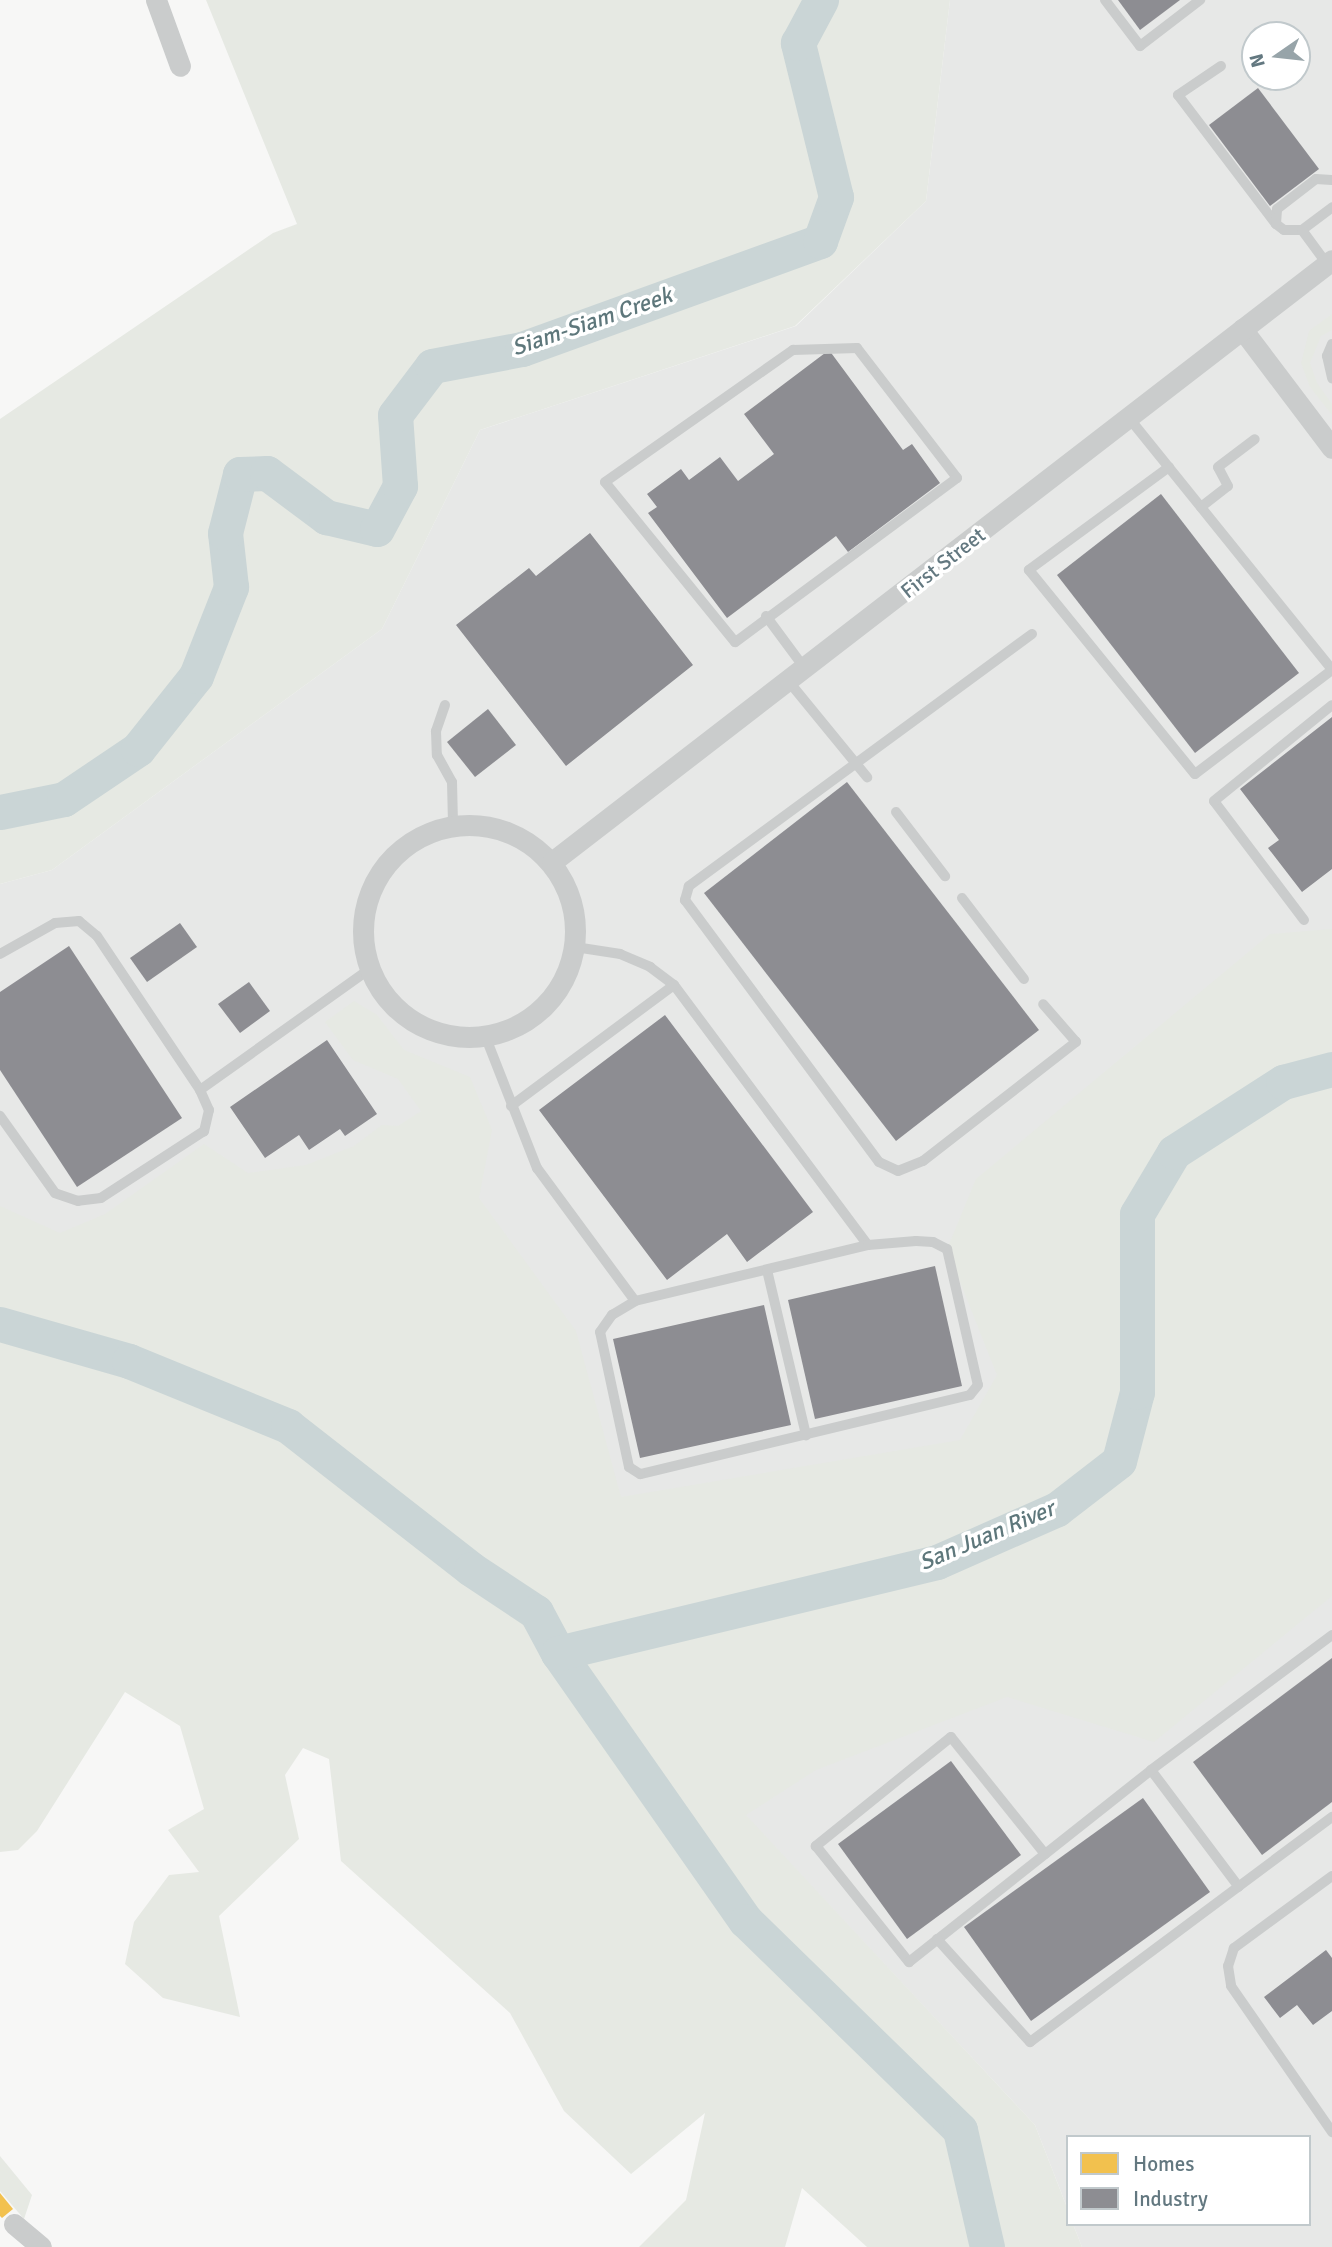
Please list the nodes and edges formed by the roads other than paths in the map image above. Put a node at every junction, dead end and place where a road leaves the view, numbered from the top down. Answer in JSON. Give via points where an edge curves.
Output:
{"nodes":[{"id":1,"x":156,"y":0,"type":"edge"},
{"id":2,"x":1105,"y":0,"type":"edge"},
{"id":3,"x":1200,"y":0,"type":"edge"},
{"id":4,"x":180,"y":66,"type":"dead end"},
{"id":5,"x":1221,"y":66,"type":"dead end"},
{"id":6,"x":1332,"y":180,"type":"edge"},
{"id":7,"x":1332,"y":207,"type":"edge"},
{"id":8,"x":1276,"y":224,"type":"junction"},
{"id":9,"x":1302,"y":230,"type":"junction"},
{"id":10,"x":1329,"y":262,"type":"edge"},
{"id":11,"x":1242,"y":329,"type":"junction"},
{"id":12,"x":1332,"y":344,"type":"edge"},
{"id":13,"x":1332,"y":378,"type":"edge"},
{"id":14,"x":1129,"y":418,"type":"junction"},
{"id":15,"x":1255,"y":439,"type":"dead end"},
{"id":16,"x":1332,"y":448,"type":"edge"},
{"id":17,"x":1169,"y":467,"type":"junction"},
{"id":18,"x":1201,"y":507,"type":"junction"},
{"id":19,"x":766,"y":615,"type":"junction"},
{"id":20,"x":1032,"y":634,"type":"dead end"},
{"id":21,"x":1332,"y":670,"type":"edge"},
{"id":22,"x":798,"y":676,"type":"junction"},
{"id":23,"x":445,"y":705,"type":"dead end"},
{"id":24,"x":1332,"y":705,"type":"edge"},
{"id":25,"x":855,"y":762,"type":"junction"},
{"id":26,"x":867,"y":777,"type":"dead end"},
{"id":27,"x":896,"y":812,"type":"dead end"},
{"id":28,"x":453,"y":824,"type":"junction"},
{"id":29,"x":552,"y":863,"type":"junction"},
{"id":30,"x":945,"y":876,"type":"dead end"},
{"id":31,"x":962,"y":898,"type":"dead end"},
{"id":32,"x":1304,"y":920,"type":"dead end"},
{"id":33,"x":575,"y":947,"type":"junction"},
{"id":34,"x":0,"y":954,"type":"edge"},
{"id":35,"x":368,"y":970,"type":"junction"},
{"id":36,"x":1024,"y":979,"type":"dead end"},
{"id":37,"x":674,"y":985,"type":"junction"},
{"id":38,"x":1043,"y":1004,"type":"dead end"},
{"id":39,"x":486,"y":1038,"type":"junction"},
{"id":40,"x":201,"y":1090,"type":"junction"},
{"id":41,"x":511,"y":1106,"type":"junction"},
{"id":42,"x":0,"y":1116,"type":"edge"},
{"id":43,"x":868,"y":1245,"type":"junction"},
{"id":44,"x":767,"y":1270,"type":"junction"},
{"id":45,"x":635,"y":1301,"type":"junction"},
{"id":46,"x":806,"y":1434,"type":"junction"},
{"id":47,"x":1332,"y":1635,"type":"edge"},
{"id":48,"x":1151,"y":1770,"type":"junction"},
{"id":49,"x":1332,"y":1817,"type":"edge"},
{"id":50,"x":1045,"y":1854,"type":"junction"},
{"id":51,"x":1332,"y":1876,"type":"edge"},
{"id":52,"x":1239,"y":1887,"type":"junction"},
{"id":53,"x":937,"y":1939,"type":"junction"},
{"id":54,"x":1332,"y":2132,"type":"edge"},
{"id":55,"x":13,"y":2224,"type":"dead end"},
{"id":56,"x":41,"y":2247,"type":"edge"}],
"edges":[{"from":1,"to":4,"type":"street"},
{"from":2,"to":3,"type":"lane","via":[[1140,46]]},
{"from":5,"to":8,"type":"lane","via":[[1178,95]]},
{"from":6,"to":8,"type":"lane","via":[[1316,179],[1277,209]]},
{"from":7,"to":9,"type":"lane"},
{"from":8,"to":9,"type":"lane","via":[[1284,230]]},
{"from":9,"to":10,"type":"lane"},
{"from":10,"to":11,"type":"street","name":"First Street"},
{"from":11,"to":14,"type":"street","name":"First Street"},
{"from":11,"to":16,"type":"street"},
{"from":12,"to":13,"type":"lane","via":[[1327,356]]},
{"from":14,"to":17,"type":"lane"},
{"from":14,"to":22,"type":"street","name":"First Street"},
{"from":15,"to":18,"type":"lane","via":[[1218,467],[1228,486]]},
{"from":17,"to":18,"type":"lane"},
{"from":17,"to":21,"type":"lane","via":[[1029,570],[1195,774]]},
{"from":18,"to":21,"type":"lane"},
{"from":19,"to":19,"type":"lane","via":[[734,642],[605,482],[793,350],[857,348],[957,478]]},
{"from":19,"to":22,"type":"lane"},
{"from":20,"to":25,"type":"lane"},
{"from":22,"to":25,"type":"lane"},
{"from":22,"to":29,"type":"street","name":"First Street"},
{"from":23,"to":28,"type":"lane","via":[[436,731],[438,755],[452,782]]},
{"from":24,"to":32,"type":"lane","via":[[1214,801]]},
{"from":25,"to":26,"type":"lane"},
{"from":25,"to":38,"type":"lane","via":[[689,886],[685,900],[880,1162],[898,1171],[923,1161],[1076,1042]]},
{"from":27,"to":30,"type":"lane"},
{"from":28,"to":29,"type":"street","via":[[507,830]]},
{"from":28,"to":35,"type":"street","via":[[416,836],[387,861],[368,894],[363,919]]},
{"from":29,"to":33,"type":"street","via":[[572,902]]},
{"from":31,"to":36,"type":"lane"},
{"from":33,"to":37,"type":"lane","via":[[620,954],[650,967]]},
{"from":33,"to":39,"type":"street","via":[[559,990],[544,1006],[528,1022]]},
{"from":34,"to":40,"type":"lane","via":[[55,923],[79,922],[97,936]]},
{"from":35,"to":39,"type":"street","via":[[396,1010],[427,1028],[438,1034]]},
{"from":35,"to":40,"type":"lane"},
{"from":37,"to":41,"type":"lane"},
{"from":37,"to":43,"type":"lane"},
{"from":39,"to":41,"type":"lane"},
{"from":40,"to":42,"type":"lane","via":[[208,1110],[204,1131],[100,1198],[78,1201],[55,1192]]},
{"from":41,"to":45,"type":"lane","via":[[537,1168]]},
{"from":43,"to":44,"type":"lane"},
{"from":43,"to":46,"type":"lane","via":[[916,1241],[947,1249],[978,1385],[970,1395]]},
{"from":44,"to":45,"type":"lane"},
{"from":44,"to":46,"type":"lane"},
{"from":45,"to":46,"type":"lane","via":[[612,1315],[600,1332],[629,1467],[640,1474]]},
{"from":47,"to":48,"type":"lane"},
{"from":48,"to":50,"type":"lane"},
{"from":48,"to":52,"type":"lane"},
{"from":49,"to":52,"type":"lane"},
{"from":50,"to":53,"type":"lane"},
{"from":50,"to":53,"type":"lane","via":[[951,1737],[816,1846],[909,1962]]},
{"from":51,"to":54,"type":"lane","via":[[1234,1948],[1228,1966],[1231,1986]]},
{"from":52,"to":53,"type":"lane","via":[[1030,2042]]},
{"from":55,"to":56,"type":"street"}]}
